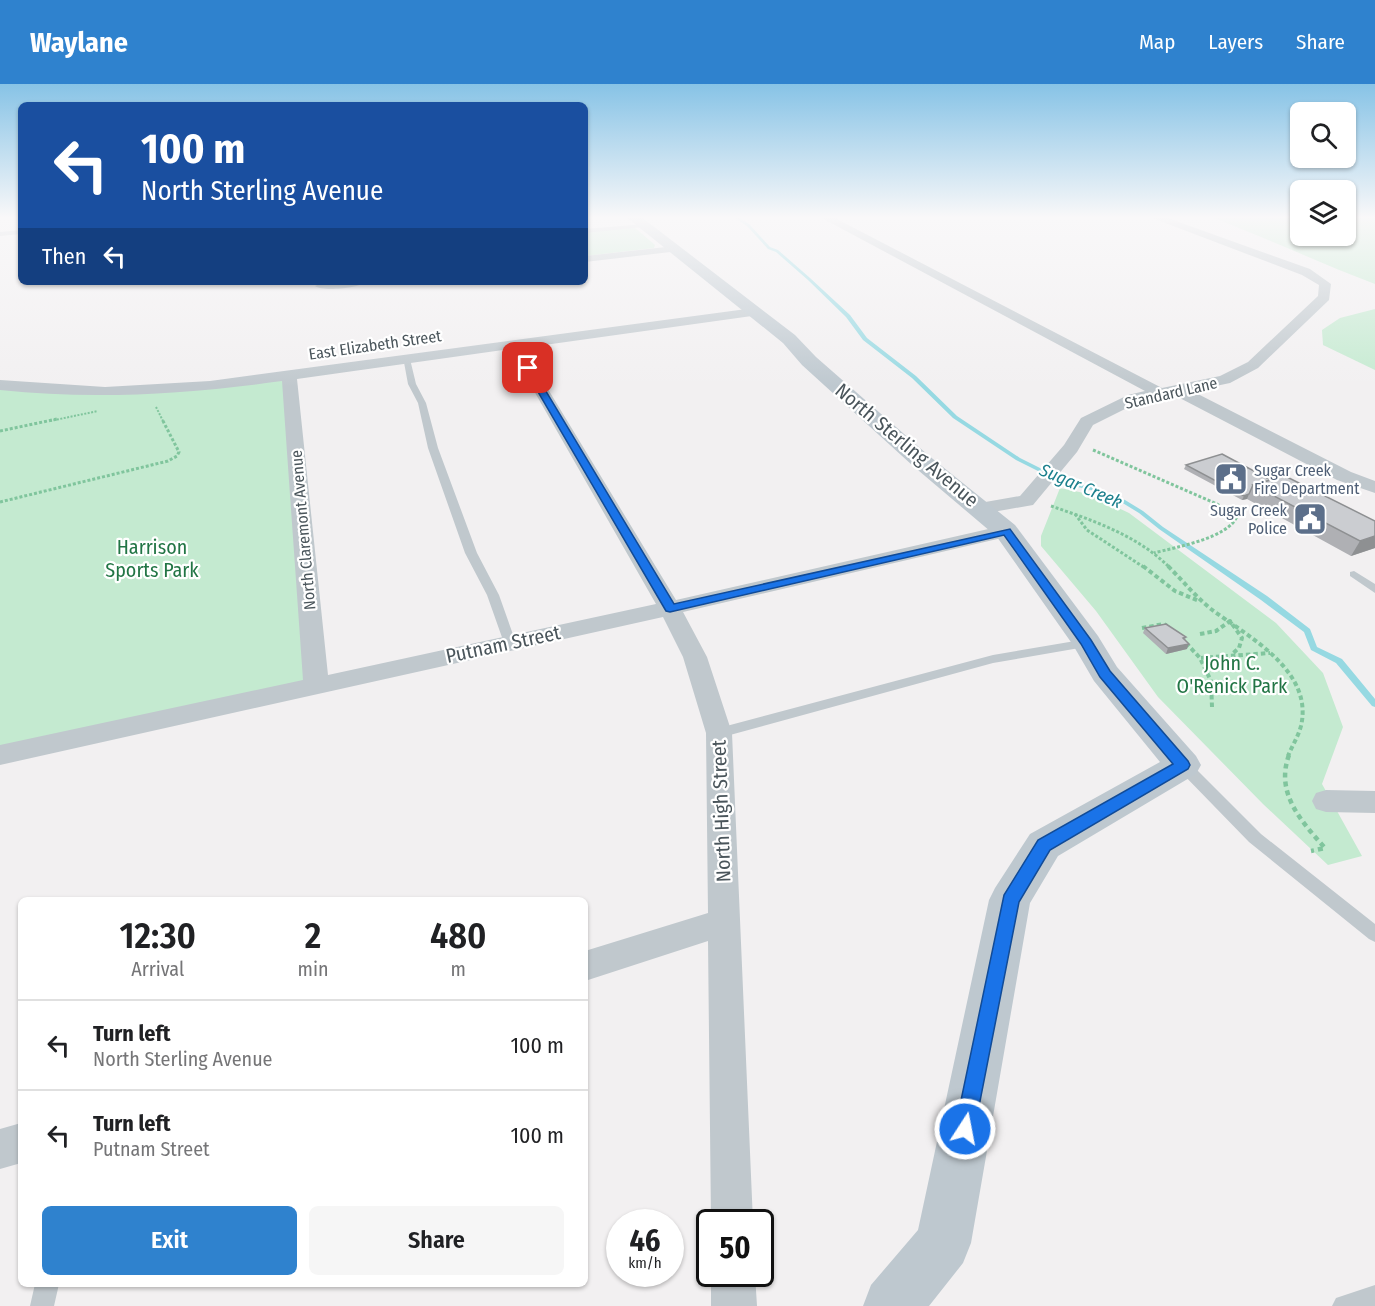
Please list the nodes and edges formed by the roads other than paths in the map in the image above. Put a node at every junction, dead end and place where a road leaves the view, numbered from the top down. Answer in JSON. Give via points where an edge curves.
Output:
{"nodes":[{"id":1,"x":705,"y":273,"type":"edge"},
{"id":2,"x":935,"y":273,"type":"edge"},
{"id":3,"x":1308,"y":273,"type":"edge"},
{"id":4,"x":754,"y":312,"type":"junction"},
{"id":5,"x":514,"y":344,"type":"junction"},
{"id":6,"x":406,"y":359,"type":"junction"},
{"id":7,"x":289,"y":375,"type":"junction"},
{"id":8,"x":0,"y":385,"type":"edge"},
{"id":9,"x":1168,"y":391,"type":"junction"},
{"id":10,"x":1375,"y":487,"type":"edge"},
{"id":11,"x":981,"y":508,"type":"junction"},
{"id":12,"x":1006,"y":531,"type":"junction"},
{"id":13,"x":1354,"y":574,"type":"dead end"},
{"id":14,"x":1375,"y":589,"type":"edge"},
{"id":15,"x":670,"y":608,"type":"junction"},
{"id":16,"x":510,"y":643,"type":"junction"},
{"id":17,"x":1087,"y":643,"type":"junction"},
{"id":18,"x":316,"y":685,"type":"junction"},
{"id":19,"x":719,"y":733,"type":"junction"},
{"id":20,"x":0,"y":755,"type":"edge"},
{"id":21,"x":1183,"y":765,"type":"junction"},
{"id":22,"x":1326,"y":801,"type":"dead end"},
{"id":23,"x":1368,"y":802,"type":"edge"},
{"id":24,"x":724,"y":922,"type":"junction"},
{"id":25,"x":1375,"y":934,"type":"edge"},
{"id":26,"x":588,"y":965,"type":"edge"},
{"id":27,"x":18,"y":1144,"type":"edge"},
{"id":28,"x":0,"y":1149,"type":"edge"},
{"id":29,"x":732,"y":1209,"type":"edge"},
{"id":30,"x":46,"y":1287,"type":"edge"},
{"id":31,"x":733,"y":1287,"type":"edge"},
{"id":32,"x":1375,"y":1298,"type":"edge"},
{"id":33,"x":42,"y":1306,"type":"edge"},
{"id":34,"x":734,"y":1306,"type":"edge"},
{"id":35,"x":892,"y":1306,"type":"edge"},
{"id":36,"x":1344,"y":1306,"type":"edge"}],
"edges":[{"from":1,"to":4,"type":"main road","name":"North Sterling Avenue"},
{"from":2,"to":9,"type":"street"},
{"from":3,"to":9,"type":"street","name":"Standard Lane","via":[[1325,284],[1324,297],[1253,365],[1225,380]]},
{"from":4,"to":5,"type":"street","name":"East Elizabeth Street"},
{"from":4,"to":11,"type":"main road","name":"North Sterling Avenue","via":[[789,339],[920,460]]},
{"from":5,"to":6,"type":"street","name":"East Elizabeth Street"},
{"from":5,"to":15,"type":"street","name":"North High Street"},
{"from":6,"to":7,"type":"street","name":"East Elizabeth Street"},
{"from":6,"to":16,"type":"lane","via":[[471,553],[493,596]]},
{"from":7,"to":8,"type":"street","name":"East Elizabeth Street","via":[[144,392],[69,392]]},
{"from":7,"to":18,"type":"street","name":"North Claremont Avenue"},
{"from":9,"to":10,"type":"street","via":[[1344,476]]},
{"from":9,"to":11,"type":"street","name":"Standard Lane","via":[[1134,398],[1087,422],[1080,448],[1026,501]]},
{"from":11,"to":12,"type":"main road","name":"North Sterling Avenue"},
{"from":12,"to":15,"type":"street","name":"Putnam Street"},
{"from":12,"to":17,"type":"main road","name":"North Sterling Avenue"},
{"from":13,"to":14,"type":"lane"},
{"from":15,"to":16,"type":"street","name":"Putnam Street"},
{"from":15,"to":19,"type":"street","name":"North High Street","via":[[696,657]]},
{"from":16,"to":18,"type":"street","name":"Putnam Street"},
{"from":17,"to":19,"type":"lane","via":[[993,659]]},
{"from":17,"to":21,"type":"main road","name":"North Sterling Avenue","via":[[1105,674]]},
{"from":18,"to":20,"type":"street","name":"Putnam Street"},
{"from":19,"to":24,"type":"street","name":"North High Street"},
{"from":21,"to":25,"type":"lane","name":"North Sterling Avenue","via":[[1255,838]]},
{"from":21,"to":35,"type":"main road","via":[[1044,845],[1010,900],[943,1244]]},
{"from":22,"to":23,"type":"street"},
{"from":24,"to":26,"type":"street"},
{"from":24,"to":29,"type":"street","name":"North High Street"},
{"from":27,"to":28,"type":"street"},
{"from":30,"to":33,"type":"lane"},
{"from":31,"to":34,"type":"street"},
{"from":32,"to":36,"type":"lane"}]}
